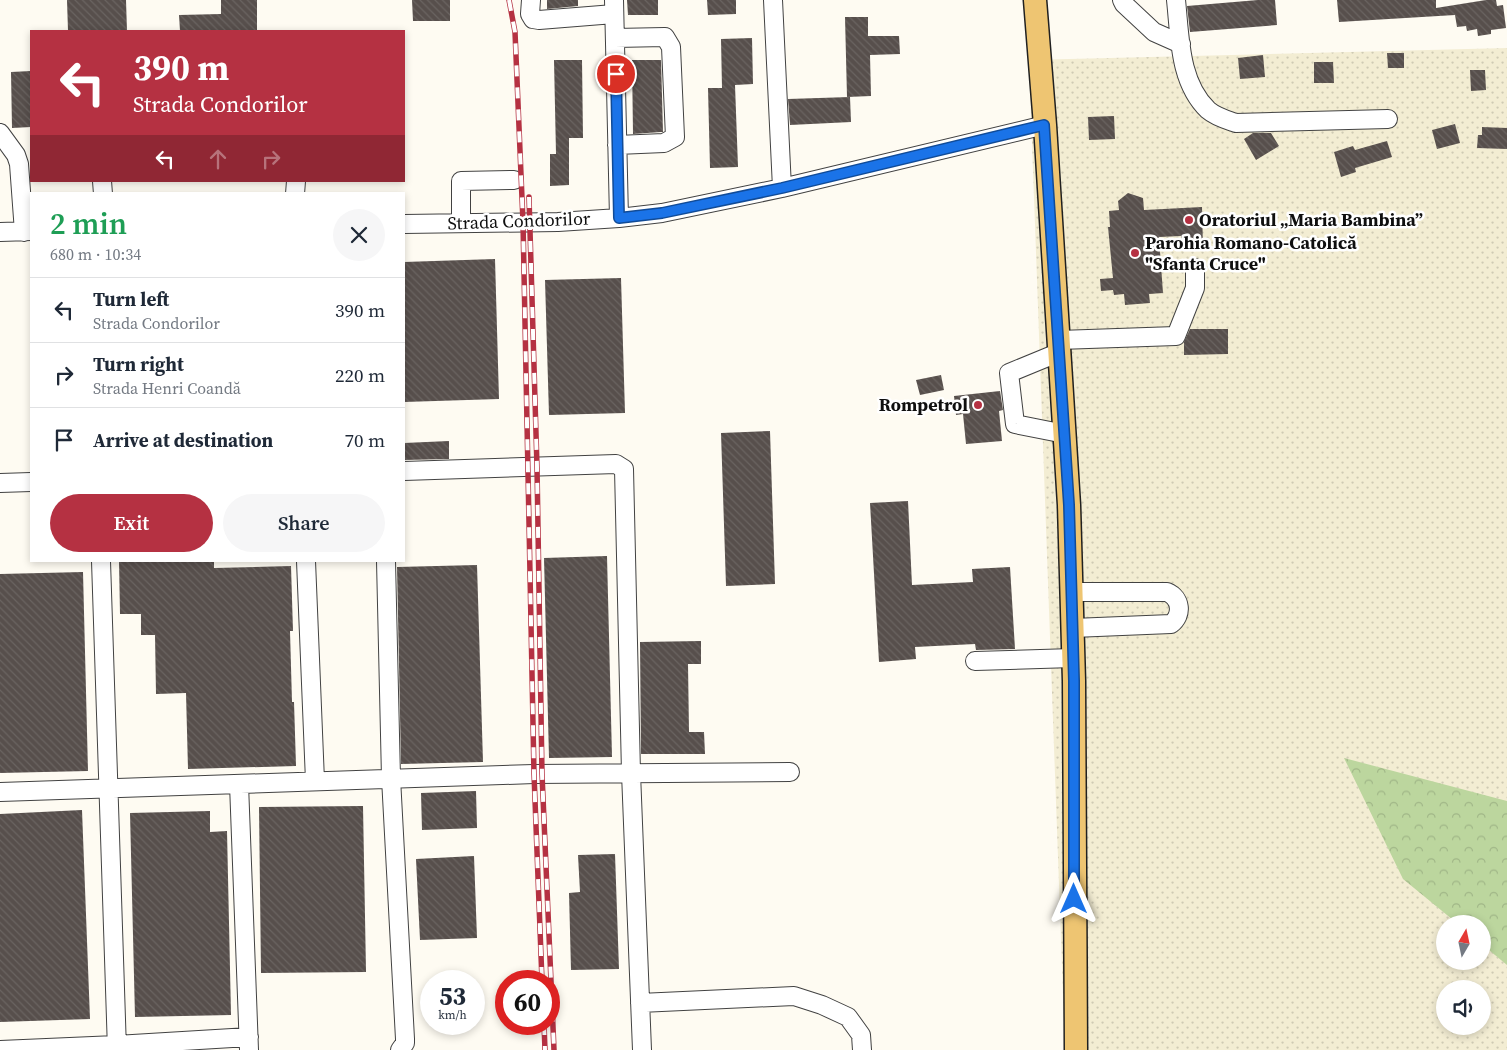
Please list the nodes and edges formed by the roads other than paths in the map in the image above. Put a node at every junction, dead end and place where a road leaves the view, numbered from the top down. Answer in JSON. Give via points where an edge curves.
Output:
{"nodes":[{"id":1,"x":531,"y":0,"type":"edge"},
{"id":2,"x":773,"y":0,"type":"edge"},
{"id":3,"x":1035,"y":0,"type":"edge"},
{"id":4,"x":1122,"y":0,"type":"edge"},
{"id":5,"x":1176,"y":0,"type":"edge"},
{"id":6,"x":614,"y":7,"type":"edge"},
{"id":7,"x":615,"y":38,"type":"junction"},
{"id":8,"x":1181,"y":44,"type":"junction"},
{"id":9,"x":1388,"y":119,"type":"dead end"},
{"id":10,"x":1044,"y":125,"type":"junction"},
{"id":11,"x":0,"y":133,"type":"edge"},
{"id":12,"x":617,"y":145,"type":"junction"},
{"id":13,"x":514,"y":180,"type":"dead end"},
{"id":14,"x":782,"y":188,"type":"junction"},
{"id":15,"x":619,"y":218,"type":"junction"},
{"id":16,"x":461,"y":223,"type":"junction"},
{"id":17,"x":405,"y":224,"type":"edge"},
{"id":18,"x":0,"y":232,"type":"edge"},
{"id":19,"x":28,"y":232,"type":"edge"},
{"id":20,"x":1194,"y":268,"type":"dead end"},
{"id":21,"x":1059,"y":346,"type":"junction"},
{"id":22,"x":1065,"y":434,"type":"junction"},
{"id":23,"x":405,"y":470,"type":"edge"},
{"id":24,"x":30,"y":482,"type":"edge"},
{"id":25,"x":0,"y":483,"type":"edge"},
{"id":26,"x":101,"y":562,"type":"edge"},
{"id":27,"x":306,"y":562,"type":"edge"},
{"id":28,"x":386,"y":562,"type":"edge"},
{"id":29,"x":1072,"y":592,"type":"junction"},
{"id":30,"x":1073,"y":628,"type":"junction"},
{"id":31,"x":1073,"y":658,"type":"junction"},
{"id":32,"x":975,"y":661,"type":"dead end"},
{"id":33,"x":631,"y":772,"type":"junction"},
{"id":34,"x":790,"y":772,"type":"dead end"},
{"id":35,"x":391,"y":778,"type":"junction"},
{"id":36,"x":315,"y":781,"type":"junction"},
{"id":37,"x":238,"y":784,"type":"junction"},
{"id":38,"x":109,"y":789,"type":"junction"},
{"id":39,"x":0,"y":792,"type":"edge"},
{"id":40,"x":640,"y":1003,"type":"junction"},
{"id":41,"x":249,"y":1044,"type":"edge"},
{"id":42,"x":116,"y":1047,"type":"edge"},
{"id":43,"x":0,"y":1050,"type":"edge"},
{"id":44,"x":400,"y":1050,"type":"edge"},
{"id":45,"x":642,"y":1050,"type":"edge"},
{"id":46,"x":862,"y":1050,"type":"edge"},
{"id":47,"x":1076,"y":1050,"type":"edge"}],
"edges":[{"from":1,"to":6,"type":"street","via":[[532,19],[539,20]]},
{"from":2,"to":14,"type":"street"},
{"from":3,"to":10,"type":"main road"},
{"from":4,"to":8,"type":"street","via":[[1154,32]]},
{"from":5,"to":8,"type":"street"},
{"from":6,"to":7,"type":"street"},
{"from":7,"to":12,"type":"street"},
{"from":7,"to":12,"type":"street","via":[[665,37],[671,47],[675,137],[664,143]]},
{"from":8,"to":9,"type":"street","via":[[1191,86],[1209,111],[1224,120],[1236,123]]},
{"from":10,"to":14,"type":"street","name":"Strada Condorilor"},
{"from":10,"to":21,"type":"main road"},
{"from":11,"to":19,"type":"street","via":[[19,164]]},
{"from":12,"to":15,"type":"street"},
{"from":13,"to":16,"type":"street","via":[[461,181]]},
{"from":14,"to":15,"type":"street","name":"Strada Condorilor","via":[[662,213]]},
{"from":15,"to":16,"type":"street","name":"Strada Condorilor"},
{"from":16,"to":17,"type":"street","name":"Strada Condorilor"},
{"from":18,"to":19,"type":"street"},
{"from":20,"to":21,"type":"street","via":[[1195,288],[1176,336]]},
{"from":21,"to":22,"type":"main road"},
{"from":21,"to":22,"type":"street","via":[[1009,373],[1015,424]]},
{"from":22,"to":29,"type":"main road"},
{"from":23,"to":33,"type":"street","via":[[616,464],[624,469]]},
{"from":24,"to":25,"type":"street"},
{"from":26,"to":38,"type":"street"},
{"from":27,"to":36,"type":"street"},
{"from":28,"to":35,"type":"street"},
{"from":29,"to":30,"type":"main road"},
{"from":29,"to":30,"type":"street","via":[[1167,592],[1176,600],[1178,615],[1170,624]]},
{"from":30,"to":31,"type":"main road"},
{"from":31,"to":32,"type":"street"},
{"from":31,"to":47,"type":"main road"},
{"from":33,"to":34,"type":"street"},
{"from":33,"to":35,"type":"street"},
{"from":33,"to":40,"type":"street"},
{"from":35,"to":36,"type":"street"},
{"from":35,"to":44,"type":"street","via":[[405,1039]]},
{"from":36,"to":37,"type":"street"},
{"from":37,"to":38,"type":"street"},
{"from":37,"to":41,"type":"street"},
{"from":38,"to":39,"type":"street"},
{"from":38,"to":42,"type":"street"},
{"from":40,"to":45,"type":"street"},
{"from":40,"to":46,"type":"street","via":[[794,996],[848,1017],[861,1035]]},
{"from":41,"to":42,"type":"street"},
{"from":42,"to":43,"type":"street"}]}
